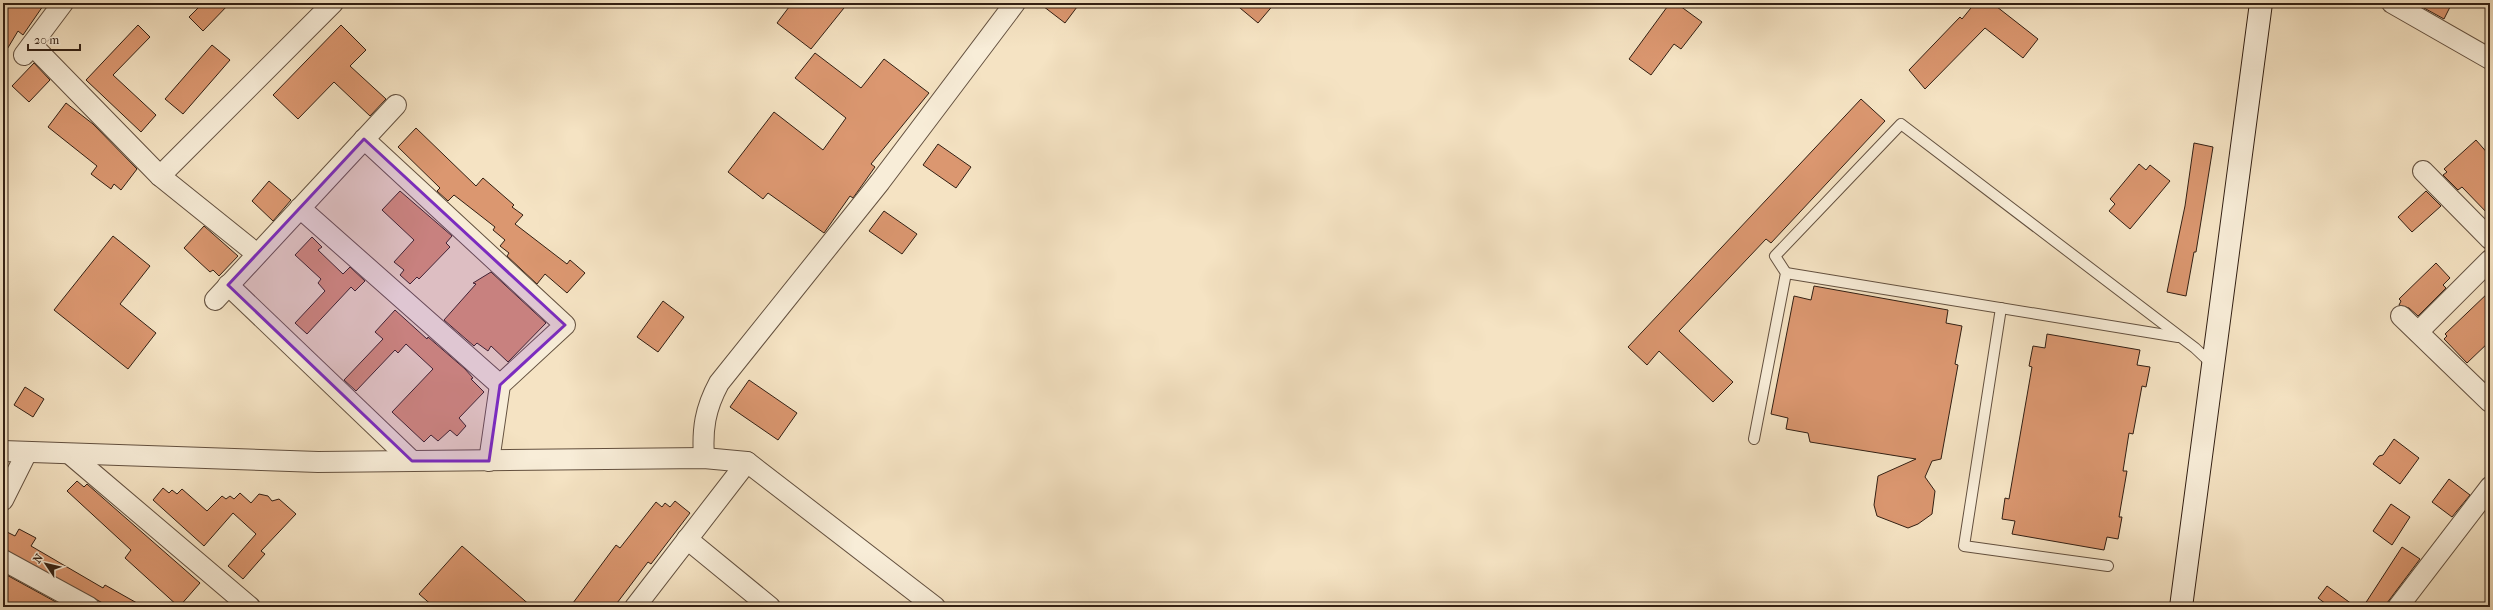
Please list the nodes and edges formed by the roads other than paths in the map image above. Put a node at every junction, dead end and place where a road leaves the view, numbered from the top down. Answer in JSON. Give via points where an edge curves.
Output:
{"nodes":[{"id":1,"x":63,"y":3,"type":"edge"},
{"id":2,"x":333,"y":3,"type":"edge"},
{"id":3,"x":2262,"y":3,"type":"edge"},
{"id":4,"x":2392,"y":3,"type":"edge"},
{"id":5,"x":1014,"y":4,"type":"edge"},
{"id":6,"x":2487,"y":53,"type":"edge"},
{"id":7,"x":396,"y":105,"type":"dead end"},
{"id":8,"x":364,"y":139,"type":"junction"},
{"id":9,"x":2423,"y":171,"type":"dead end"},
{"id":10,"x":160,"y":176,"type":"junction"},
{"id":11,"x":300,"y":208,"type":"junction"},
{"id":12,"x":2490,"y":239,"type":"edge"},
{"id":13,"x":257,"y":254,"type":"junction"},
{"id":14,"x":2490,"y":260,"type":"edge"},
{"id":15,"x":1786,"y":273,"type":"junction"},
{"id":16,"x":228,"y":285,"type":"junction"},
{"id":17,"x":214,"y":300,"type":"dead end"},
{"id":18,"x":2000,"y":308,"type":"junction"},
{"id":19,"x":2401,"y":316,"type":"dead end"},
{"id":20,"x":2418,"y":332,"type":"junction"},
{"id":21,"x":2180,"y":337,"type":"junction"},
{"id":22,"x":2213,"y":365,"type":"junction"},
{"id":23,"x":500,"y":386,"type":"junction"},
{"id":24,"x":2490,"y":402,"type":"edge"},
{"id":25,"x":1754,"y":439,"type":"dead end"},
{"id":26,"x":3,"y":451,"type":"edge"},
{"id":27,"x":27,"y":452,"type":"junction"},
{"id":28,"x":71,"y":455,"type":"junction"},
{"id":29,"x":704,"y":458,"type":"junction"},
{"id":30,"x":412,"y":461,"type":"junction"},
{"id":31,"x":489,"y":461,"type":"junction"},
{"id":32,"x":746,"y":462,"type":"junction"},
{"id":33,"x":2490,"y":488,"type":"edge"},
{"id":34,"x":3,"y":500,"type":"edge"},
{"id":35,"x":687,"y":539,"type":"junction"},
{"id":36,"x":3,"y":560,"type":"edge"},
{"id":37,"x":2108,"y":566,"type":"dead end"},
{"id":38,"x":89,"y":607,"type":"edge"},
{"id":39,"x":250,"y":607,"type":"edge"},
{"id":40,"x":634,"y":607,"type":"edge"},
{"id":41,"x":770,"y":607,"type":"edge"},
{"id":42,"x":935,"y":607,"type":"edge"},
{"id":43,"x":2180,"y":607,"type":"edge"},
{"id":44,"x":2398,"y":607,"type":"edge"}],
"edges":[{"from":1,"to":10,"type":"street","via":[[28,50]]},
{"from":2,"to":10,"type":"street"},
{"from":3,"to":22,"type":"street"},
{"from":4,"to":6,"type":"street"},
{"from":5,"to":29,"type":"street","via":[[880,182],[719,383],[708,403],[702,435]]},
{"from":7,"to":8,"type":"street"},
{"from":8,"to":11,"type":"street"},
{"from":8,"to":23,"type":"street","via":[[565,325]]},
{"from":9,"to":12,"type":"street"},
{"from":10,"to":13,"type":"street"},
{"from":11,"to":13,"type":"street"},
{"from":11,"to":23,"type":"street"},
{"from":13,"to":16,"type":"street"},
{"from":14,"to":20,"type":"street"},
{"from":15,"to":18,"type":"lane"},
{"from":15,"to":21,"type":"lane","via":[[1775,256],[1901,124]]},
{"from":15,"to":25,"type":"lane"},
{"from":16,"to":17,"type":"street"},
{"from":16,"to":30,"type":"street"},
{"from":18,"to":21,"type":"lane"},
{"from":18,"to":37,"type":"lane","via":[[1964,546]]},
{"from":19,"to":20,"type":"street"},
{"from":20,"to":24,"type":"street"},
{"from":21,"to":22,"type":"lane"},
{"from":22,"to":43,"type":"street"},
{"from":23,"to":31,"type":"street"},
{"from":26,"to":27,"type":"street"},
{"from":27,"to":28,"type":"street"},
{"from":27,"to":34,"type":"street"},
{"from":28,"to":30,"type":"street","via":[[318,462]]},
{"from":28,"to":39,"type":"street"},
{"from":29,"to":31,"type":"street"},
{"from":29,"to":32,"type":"street"},
{"from":30,"to":31,"type":"street"},
{"from":32,"to":35,"type":"street"},
{"from":32,"to":42,"type":"street"},
{"from":33,"to":44,"type":"street"},
{"from":35,"to":40,"type":"street"},
{"from":35,"to":41,"type":"street"},
{"from":36,"to":38,"type":"street"}]}
